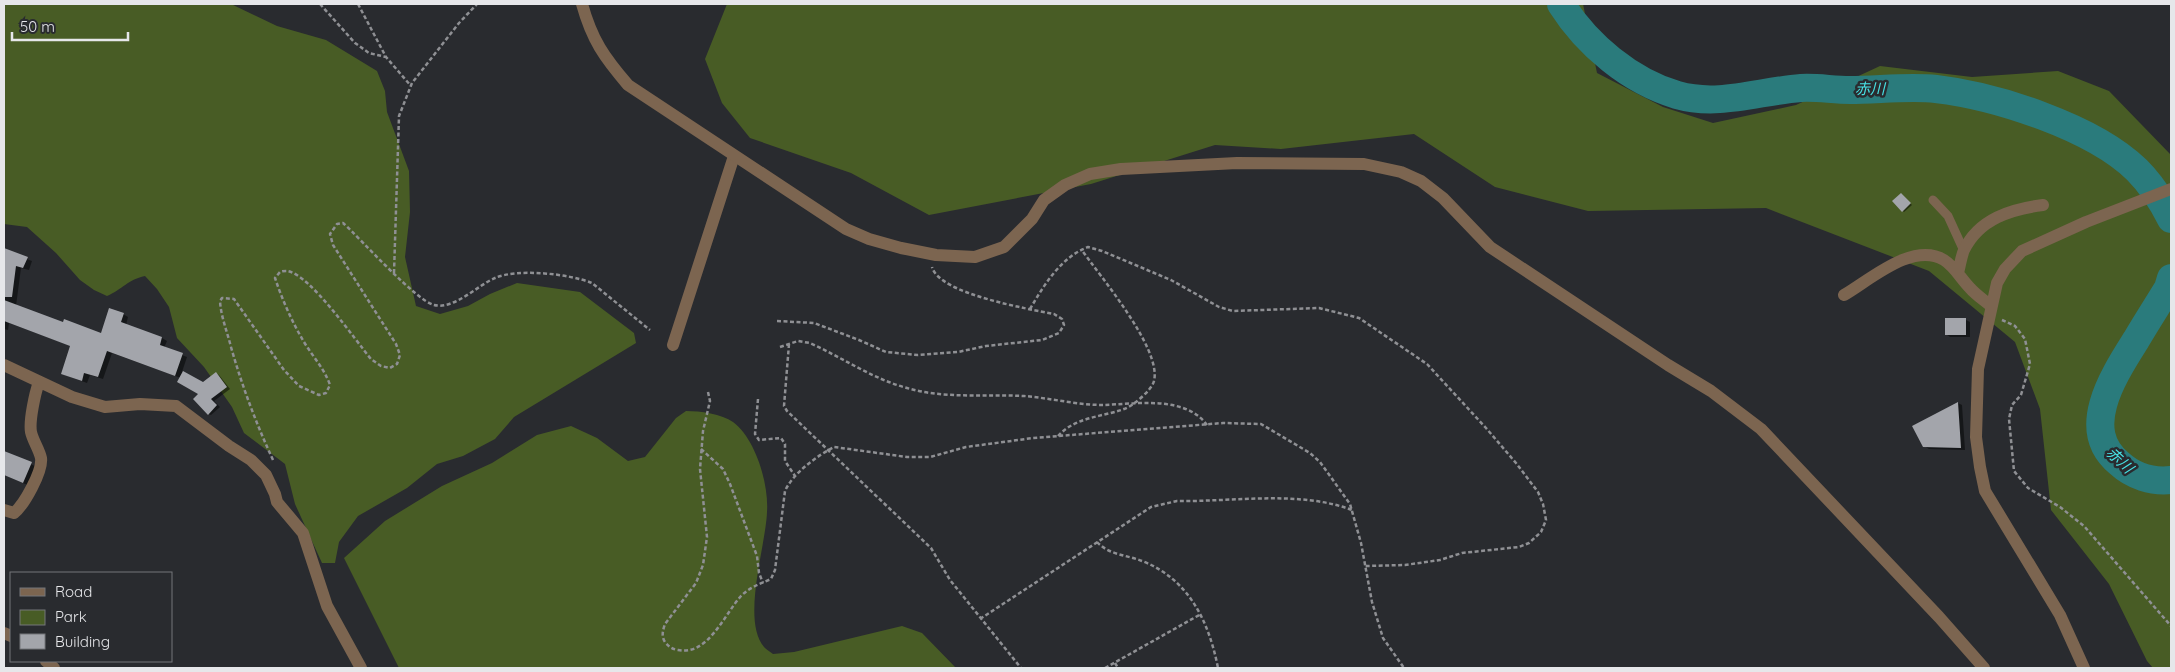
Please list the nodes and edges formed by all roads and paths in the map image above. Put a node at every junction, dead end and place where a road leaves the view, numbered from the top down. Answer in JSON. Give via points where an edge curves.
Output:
{"nodes":[{"id":1,"x":320,"y":4,"type":"edge"},
{"id":2,"x":358,"y":4,"type":"edge"},
{"id":3,"x":477,"y":4,"type":"edge"},
{"id":4,"x":582,"y":4,"type":"edge"},
{"id":5,"x":386,"y":56,"type":"junction"},
{"id":6,"x":411,"y":86,"type":"junction"},
{"id":7,"x":734,"y":156,"type":"junction"},
{"id":8,"x":2171,"y":188,"type":"edge"},
{"id":9,"x":1933,"y":200,"type":"dead end"},
{"id":10,"x":2043,"y":205,"type":"dead end"},
{"id":11,"x":1081,"y":249,"type":"junction"},
{"id":12,"x":1964,"y":251,"type":"junction"},
{"id":13,"x":932,"y":254,"type":"junction"},
{"id":14,"x":394,"y":273,"type":"junction"},
{"id":15,"x":1958,"y":273,"type":"junction"},
{"id":16,"x":1844,"y":295,"type":"dead end"},
{"id":17,"x":1030,"y":309,"type":"junction"},
{"id":18,"x":1990,"y":310,"type":"junction"},
{"id":19,"x":777,"y":321,"type":"dead end"},
{"id":20,"x":650,"y":330,"type":"dead end"},
{"id":21,"x":789,"y":344,"type":"junction"},
{"id":22,"x":673,"y":345,"type":"dead end"},
{"id":23,"x":780,"y":347,"type":"dead end"},
{"id":24,"x":4,"y":365,"type":"edge"},
{"id":25,"x":39,"y":382,"type":"junction"},
{"id":26,"x":708,"y":392,"type":"dead end"},
{"id":27,"x":758,"y":399,"type":"dead end"},
{"id":28,"x":1132,"y":404,"type":"junction"},
{"id":29,"x":1207,"y":425,"type":"junction"},
{"id":30,"x":1057,"y":437,"type":"junction"},
{"id":31,"x":701,"y":449,"type":"junction"},
{"id":32,"x":827,"y":451,"type":"junction"},
{"id":33,"x":273,"y":462,"type":"dead end"},
{"id":34,"x":795,"y":476,"type":"junction"},
{"id":35,"x":4,"y":510,"type":"edge"},
{"id":36,"x":1352,"y":510,"type":"junction"},
{"id":37,"x":1097,"y":542,"type":"junction"},
{"id":38,"x":1365,"y":566,"type":"junction"},
{"id":39,"x":763,"y":583,"type":"junction"},
{"id":40,"x":1200,"y":614,"type":"junction"},
{"id":41,"x":980,"y":619,"type":"junction"},
{"id":42,"x":2171,"y":626,"type":"edge"},
{"id":43,"x":1115,"y":662,"type":"junction"},
{"id":44,"x":361,"y":668,"type":"edge"},
{"id":45,"x":1021,"y":668,"type":"edge"},
{"id":46,"x":1105,"y":668,"type":"edge"},
{"id":47,"x":1118,"y":668,"type":"edge"},
{"id":48,"x":1218,"y":668,"type":"edge"},
{"id":49,"x":1404,"y":668,"type":"edge"},
{"id":50,"x":1984,"y":668,"type":"edge"},
{"id":51,"x":2084,"y":668,"type":"edge"}],
"edges":[{"from":1,"to":5,"type":"path","via":[[355,43],[370,53]]},
{"from":2,"to":5,"type":"path"},
{"from":3,"to":6,"type":"path"},
{"from":4,"to":7,"type":"street","via":[[603,56],[628,85]]},
{"from":5,"to":6,"type":"path"},
{"from":6,"to":14,"type":"path","via":[[399,116]]},
{"from":7,"to":13,"type":"street","via":[[846,229],[869,239]]},
{"from":7,"to":22,"type":"street"},
{"from":8,"to":18,"type":"street","via":[[2022,251],[2004,269]]},
{"from":9,"to":12,"type":"lane","via":[[1948,216]]},
{"from":10,"to":12,"type":"street","via":[[2010,210],[1995,217],[1975,234]]},
{"from":11,"to":17,"type":"path","via":[[1054,274]]},
{"from":11,"to":28,"type":"path","via":[[1143,337],[1153,365],[1154,381],[1149,391]]},
{"from":11,"to":38,"type":"path","via":[[1088,247],[1102,251],[1234,311],[1319,308],[1359,318],[1427,364],[1516,463],[1543,504],[1546,520],[1541,532],[1519,547],[1462,553],[1405,565]]},
{"from":12,"to":15,"type":"street"},
{"from":13,"to":17,"type":"path","via":[[933,270],[953,288],[1000,304]]},
{"from":13,"to":50,"type":"street","via":[[975,257],[1004,247],[1032,219],[1044,200],[1065,185],[1090,174],[1237,163],[1364,164],[1401,172],[1421,181],[1443,198],[1490,247],[1711,391],[1761,429]]},
{"from":14,"to":20,"type":"path","via":[[434,305],[446,305],[494,278],[510,273],[583,279]]},
{"from":14,"to":33,"type":"path","via":[[343,224],[333,228],[330,234],[338,254],[396,344],[400,355],[397,364],[390,368],[371,359],[324,300],[301,278],[288,271],[280,272],[275,278],[304,342],[325,371],[330,385],[326,393],[319,395],[299,386],[284,370],[234,299],[222,298],[220,301],[237,368]]},
{"from":15,"to":16,"type":"street","via":[[1933,255],[1914,256],[1887,266]]},
{"from":15,"to":18,"type":"street"},
{"from":17,"to":19,"type":"path","via":[[1062,319],[1064,325],[1059,333],[1042,340],[918,355],[886,352],[814,323]]},
{"from":18,"to":42,"type":"path","via":[[2015,326],[2026,339],[2030,364],[2021,395],[2012,405],[2009,419],[2014,471],[2028,488],[2084,526]]},
{"from":18,"to":51,"type":"street","via":[[1978,369],[1976,436],[1985,491],[2060,615]]},
{"from":21,"to":23,"type":"path"},
{"from":21,"to":28,"type":"path","via":[[798,341],[810,343],[886,382],[908,389],[939,394],[1025,396],[1100,405]]},
{"from":21,"to":32,"type":"path","via":[[784,406]]},
{"from":24,"to":25,"type":"street"},
{"from":25,"to":35,"type":"street","via":[[31,424],[41,459],[38,472],[20,508],[14,513]]},
{"from":25,"to":44,"type":"street","via":[[104,407],[176,406],[251,460],[266,475],[277,502],[303,532],[327,606]]},
{"from":26,"to":31,"type":"path","via":[[710,401]]},
{"from":27,"to":34,"type":"path","via":[[755,434],[759,440],[781,438],[786,444],[785,461]]},
{"from":28,"to":29,"type":"path","via":[[1171,405],[1202,418]]},
{"from":28,"to":30,"type":"path","via":[[1064,429]]},
{"from":29,"to":30,"type":"path"},
{"from":29,"to":36,"type":"path","via":[[1261,424],[1310,453]]},
{"from":30,"to":32,"type":"path","via":[[966,447],[930,457],[834,447]]},
{"from":31,"to":39,"type":"path","via":[[723,469],[730,484],[757,556]]},
{"from":31,"to":39,"type":"path","via":[[707,537],[702,565],[696,583],[665,624],[664,640],[671,648],[687,652],[700,646],[742,596]]},
{"from":32,"to":34,"type":"path"},
{"from":32,"to":41,"type":"path","via":[[931,548],[950,580]]},
{"from":34,"to":39,"type":"path","via":[[785,491],[775,570],[771,579]]},
{"from":36,"to":37,"type":"path","via":[[1328,502],[1294,499],[1177,500],[1151,507]]},
{"from":36,"to":38,"type":"path"},
{"from":37,"to":40,"type":"path","via":[[1104,550],[1142,561],[1166,574],[1187,592]]},
{"from":37,"to":41,"type":"path"},
{"from":38,"to":49,"type":"path","via":[[1383,638]]},
{"from":40,"to":43,"type":"path"},
{"from":40,"to":48,"type":"path","via":[[1214,648]]},
{"from":41,"to":45,"type":"path"},
{"from":43,"to":46,"type":"path"},
{"from":43,"to":47,"type":"path"}]}
